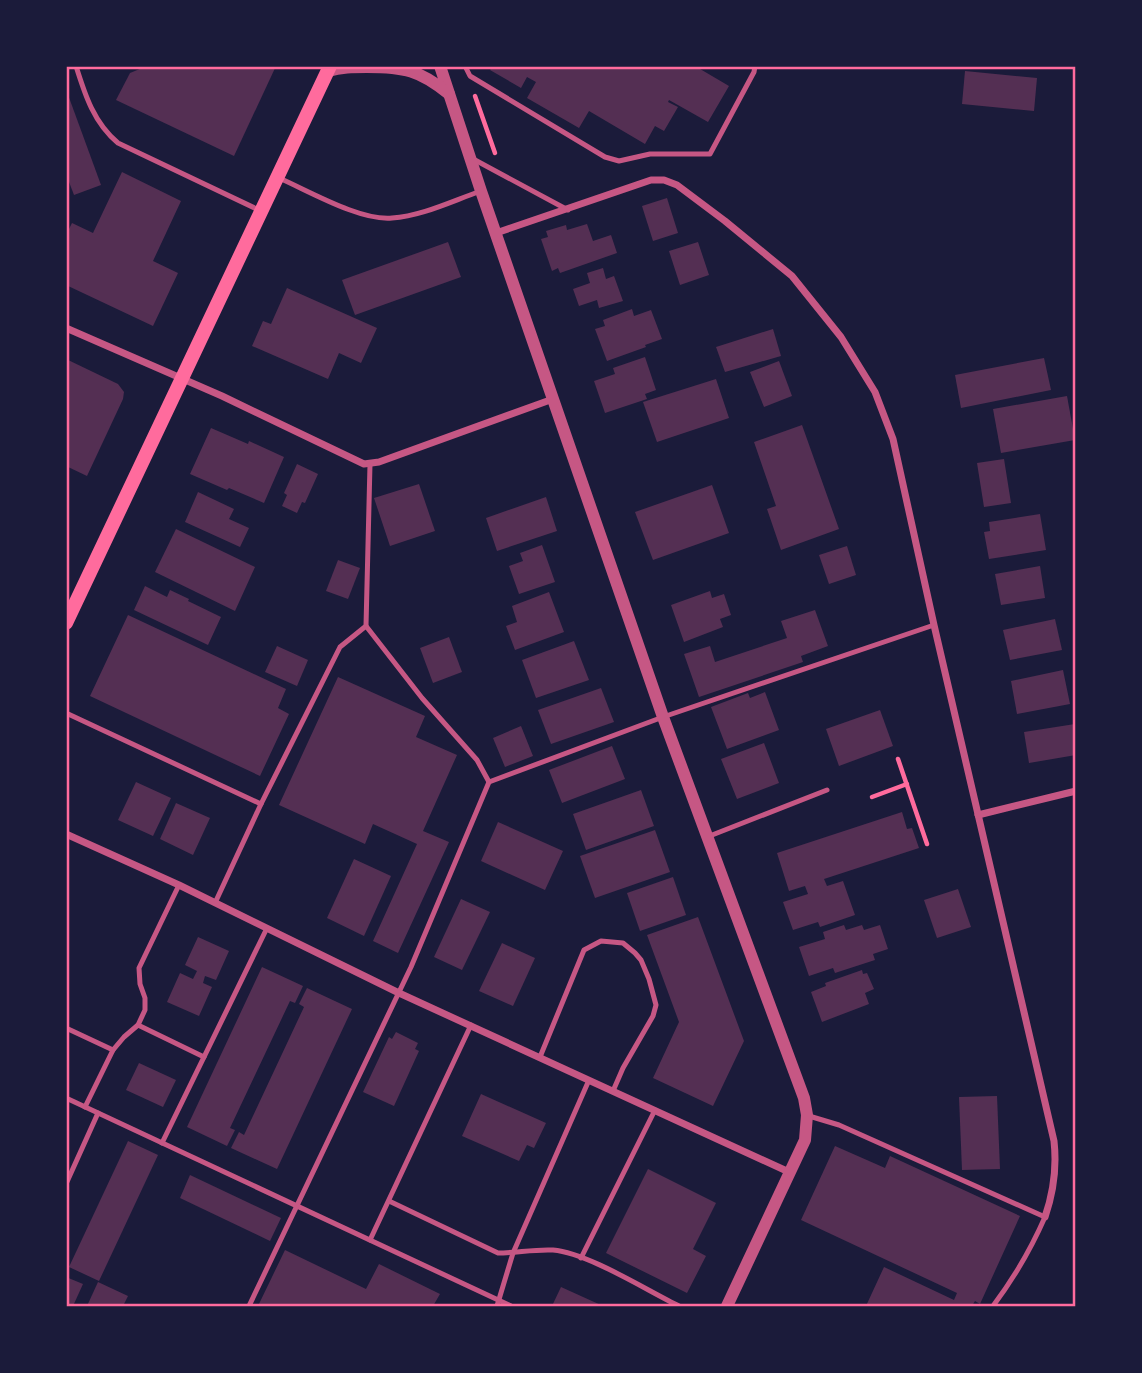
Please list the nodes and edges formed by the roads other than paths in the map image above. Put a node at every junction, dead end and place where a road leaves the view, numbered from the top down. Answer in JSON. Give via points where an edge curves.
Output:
{"nodes":[{"id":1,"x":76,"y":66,"type":"edge"},
{"id":2,"x":440,"y":66,"type":"edge"},
{"id":3,"x":465,"y":66,"type":"edge"},
{"id":4,"x":755,"y":66,"type":"edge"},
{"id":5,"x":329,"y":69,"type":"edge"},
{"id":6,"x":449,"y":94,"type":"junction"},
{"id":7,"x":470,"y":158,"type":"junction"},
{"id":8,"x":277,"y":177,"type":"junction"},
{"id":9,"x":481,"y":191,"type":"junction"},
{"id":10,"x":568,"y":210,"type":"junction"},
{"id":11,"x":261,"y":211,"type":"junction"},
{"id":12,"x":496,"y":233,"type":"junction"},
{"id":13,"x":66,"y":328,"type":"edge"},
{"id":14,"x":182,"y":379,"type":"junction"},
{"id":15,"x":553,"y":399,"type":"junction"},
{"id":16,"x":370,"y":464,"type":"junction"},
{"id":17,"x":66,"y":623,"type":"edge"},
{"id":18,"x":934,"y":625,"type":"junction"},
{"id":19,"x":366,"y":626,"type":"junction"},
{"id":20,"x":66,"y":713,"type":"edge"},
{"id":21,"x":663,"y":718,"type":"junction"},
{"id":22,"x":489,"y":782,"type":"junction"},
{"id":23,"x":827,"y":790,"type":"dead end"},
{"id":24,"x":1076,"y":791,"type":"edge"},
{"id":25,"x":261,"y":804,"type":"junction"},
{"id":26,"x":978,"y":815,"type":"junction"},
{"id":27,"x":66,"y":834,"type":"edge"},
{"id":28,"x":707,"y":837,"type":"junction"},
{"id":29,"x":179,"y":885,"type":"junction"},
{"id":30,"x":215,"y":903,"type":"junction"},
{"id":31,"x":267,"y":928,"type":"junction"},
{"id":32,"x":399,"y":993,"type":"junction"},
{"id":33,"x":471,"y":1025,"type":"junction"},
{"id":34,"x":138,"y":1026,"type":"junction"},
{"id":35,"x":66,"y":1028,"type":"edge"},
{"id":36,"x":113,"y":1050,"type":"junction"},
{"id":37,"x":204,"y":1057,"type":"junction"},
{"id":38,"x":540,"y":1057,"type":"junction"},
{"id":39,"x":589,"y":1080,"type":"junction"},
{"id":40,"x":613,"y":1091,"type":"junction"},
{"id":41,"x":66,"y":1098,"type":"edge"},
{"id":42,"x":85,"y":1107,"type":"junction"},
{"id":43,"x":655,"y":1110,"type":"junction"},
{"id":44,"x":98,"y":1113,"type":"junction"},
{"id":45,"x":807,"y":1115,"type":"junction"},
{"id":46,"x":162,"y":1143,"type":"junction"},
{"id":47,"x":789,"y":1172,"type":"junction"},
{"id":48,"x":66,"y":1184,"type":"edge"},
{"id":49,"x":388,"y":1201,"type":"junction"},
{"id":50,"x":297,"y":1206,"type":"junction"},
{"id":51,"x":1045,"y":1217,"type":"junction"},
{"id":52,"x":370,"y":1240,"type":"junction"},
{"id":53,"x":513,"y":1253,"type":"junction"},
{"id":54,"x":581,"y":1258,"type":"junction"},
{"id":55,"x":498,"y":1304,"type":"edge"},
{"id":56,"x":249,"y":1307,"type":"edge"},
{"id":57,"x":511,"y":1307,"type":"edge"},
{"id":58,"x":679,"y":1307,"type":"edge"},
{"id":59,"x":727,"y":1307,"type":"edge"},
{"id":60,"x":993,"y":1307,"type":"edge"}],
"edges":[{"from":1,"to":11,"type":"lane","via":[[107,134]]},
{"from":2,"to":6,"type":"street"},
{"from":3,"to":4,"type":"lane","via":[[470,76],[619,161],[650,154],[710,154]]},
{"from":5,"to":6,"type":"street","via":[[390,67],[414,72]]},
{"from":5,"to":8,"type":"main road"},
{"from":6,"to":7,"type":"street"},
{"from":7,"to":9,"type":"street"},
{"from":7,"to":10,"type":"lane"},
{"from":8,"to":9,"type":"lane","via":[[368,216],[389,218]]},
{"from":8,"to":11,"type":"main road"},
{"from":9,"to":12,"type":"street"},
{"from":10,"to":12,"type":"street"},
{"from":10,"to":18,"type":"street","via":[[651,180],[664,180],[677,185],[792,276],[841,337],[875,392],[893,439]]},
{"from":11,"to":14,"type":"main road"},
{"from":12,"to":15,"type":"street"},
{"from":13,"to":14,"type":"street"},
{"from":14,"to":16,"type":"street"},
{"from":14,"to":17,"type":"main road"},
{"from":15,"to":16,"type":"street"},
{"from":15,"to":21,"type":"street"},
{"from":16,"to":19,"type":"lane"},
{"from":18,"to":21,"type":"lane"},
{"from":18,"to":26,"type":"street"},
{"from":19,"to":22,"type":"lane","via":[[477,760]]},
{"from":19,"to":25,"type":"lane","via":[[340,647]]},
{"from":20,"to":25,"type":"lane"},
{"from":21,"to":22,"type":"lane"},
{"from":21,"to":28,"type":"street"},
{"from":22,"to":32,"type":"lane"},
{"from":23,"to":28,"type":"lane"},
{"from":24,"to":26,"type":"street"},
{"from":25,"to":30,"type":"lane"},
{"from":26,"to":51,"type":"street","via":[[1054,1141],[1054,1182]]},
{"from":27,"to":29,"type":"street"},
{"from":28,"to":45,"type":"street"},
{"from":29,"to":30,"type":"street"},
{"from":29,"to":34,"type":"lane","via":[[138,968],[145,998]]},
{"from":30,"to":31,"type":"street"},
{"from":31,"to":32,"type":"street"},
{"from":31,"to":37,"type":"lane"},
{"from":32,"to":33,"type":"street"},
{"from":32,"to":50,"type":"lane"},
{"from":33,"to":38,"type":"street"},
{"from":33,"to":49,"type":"lane"},
{"from":34,"to":36,"type":"lane"},
{"from":34,"to":37,"type":"lane"},
{"from":35,"to":36,"type":"lane"},
{"from":36,"to":42,"type":"lane"},
{"from":37,"to":46,"type":"lane"},
{"from":38,"to":39,"type":"street"},
{"from":38,"to":40,"type":"lane","via":[[584,950],[601,941],[624,943],[641,960],[656,1005]]},
{"from":39,"to":40,"type":"street"},
{"from":39,"to":53,"type":"lane"},
{"from":40,"to":43,"type":"street"},
{"from":41,"to":42,"type":"lane"},
{"from":42,"to":44,"type":"lane"},
{"from":43,"to":47,"type":"street"},
{"from":43,"to":54,"type":"lane"},
{"from":44,"to":46,"type":"lane"},
{"from":44,"to":48,"type":"lane"},
{"from":45,"to":47,"type":"street","via":[[804,1140]]},
{"from":45,"to":51,"type":"lane"},
{"from":46,"to":50,"type":"lane"},
{"from":47,"to":59,"type":"street"},
{"from":49,"to":52,"type":"lane"},
{"from":49,"to":53,"type":"lane","via":[[498,1253]]},
{"from":50,"to":52,"type":"lane"},
{"from":50,"to":56,"type":"lane"},
{"from":51,"to":60,"type":"lane"},
{"from":52,"to":55,"type":"lane"},
{"from":53,"to":54,"type":"lane","via":[[555,1250]]},
{"from":53,"to":55,"type":"lane"},
{"from":54,"to":58,"type":"lane"},
{"from":55,"to":57,"type":"lane"}]}
